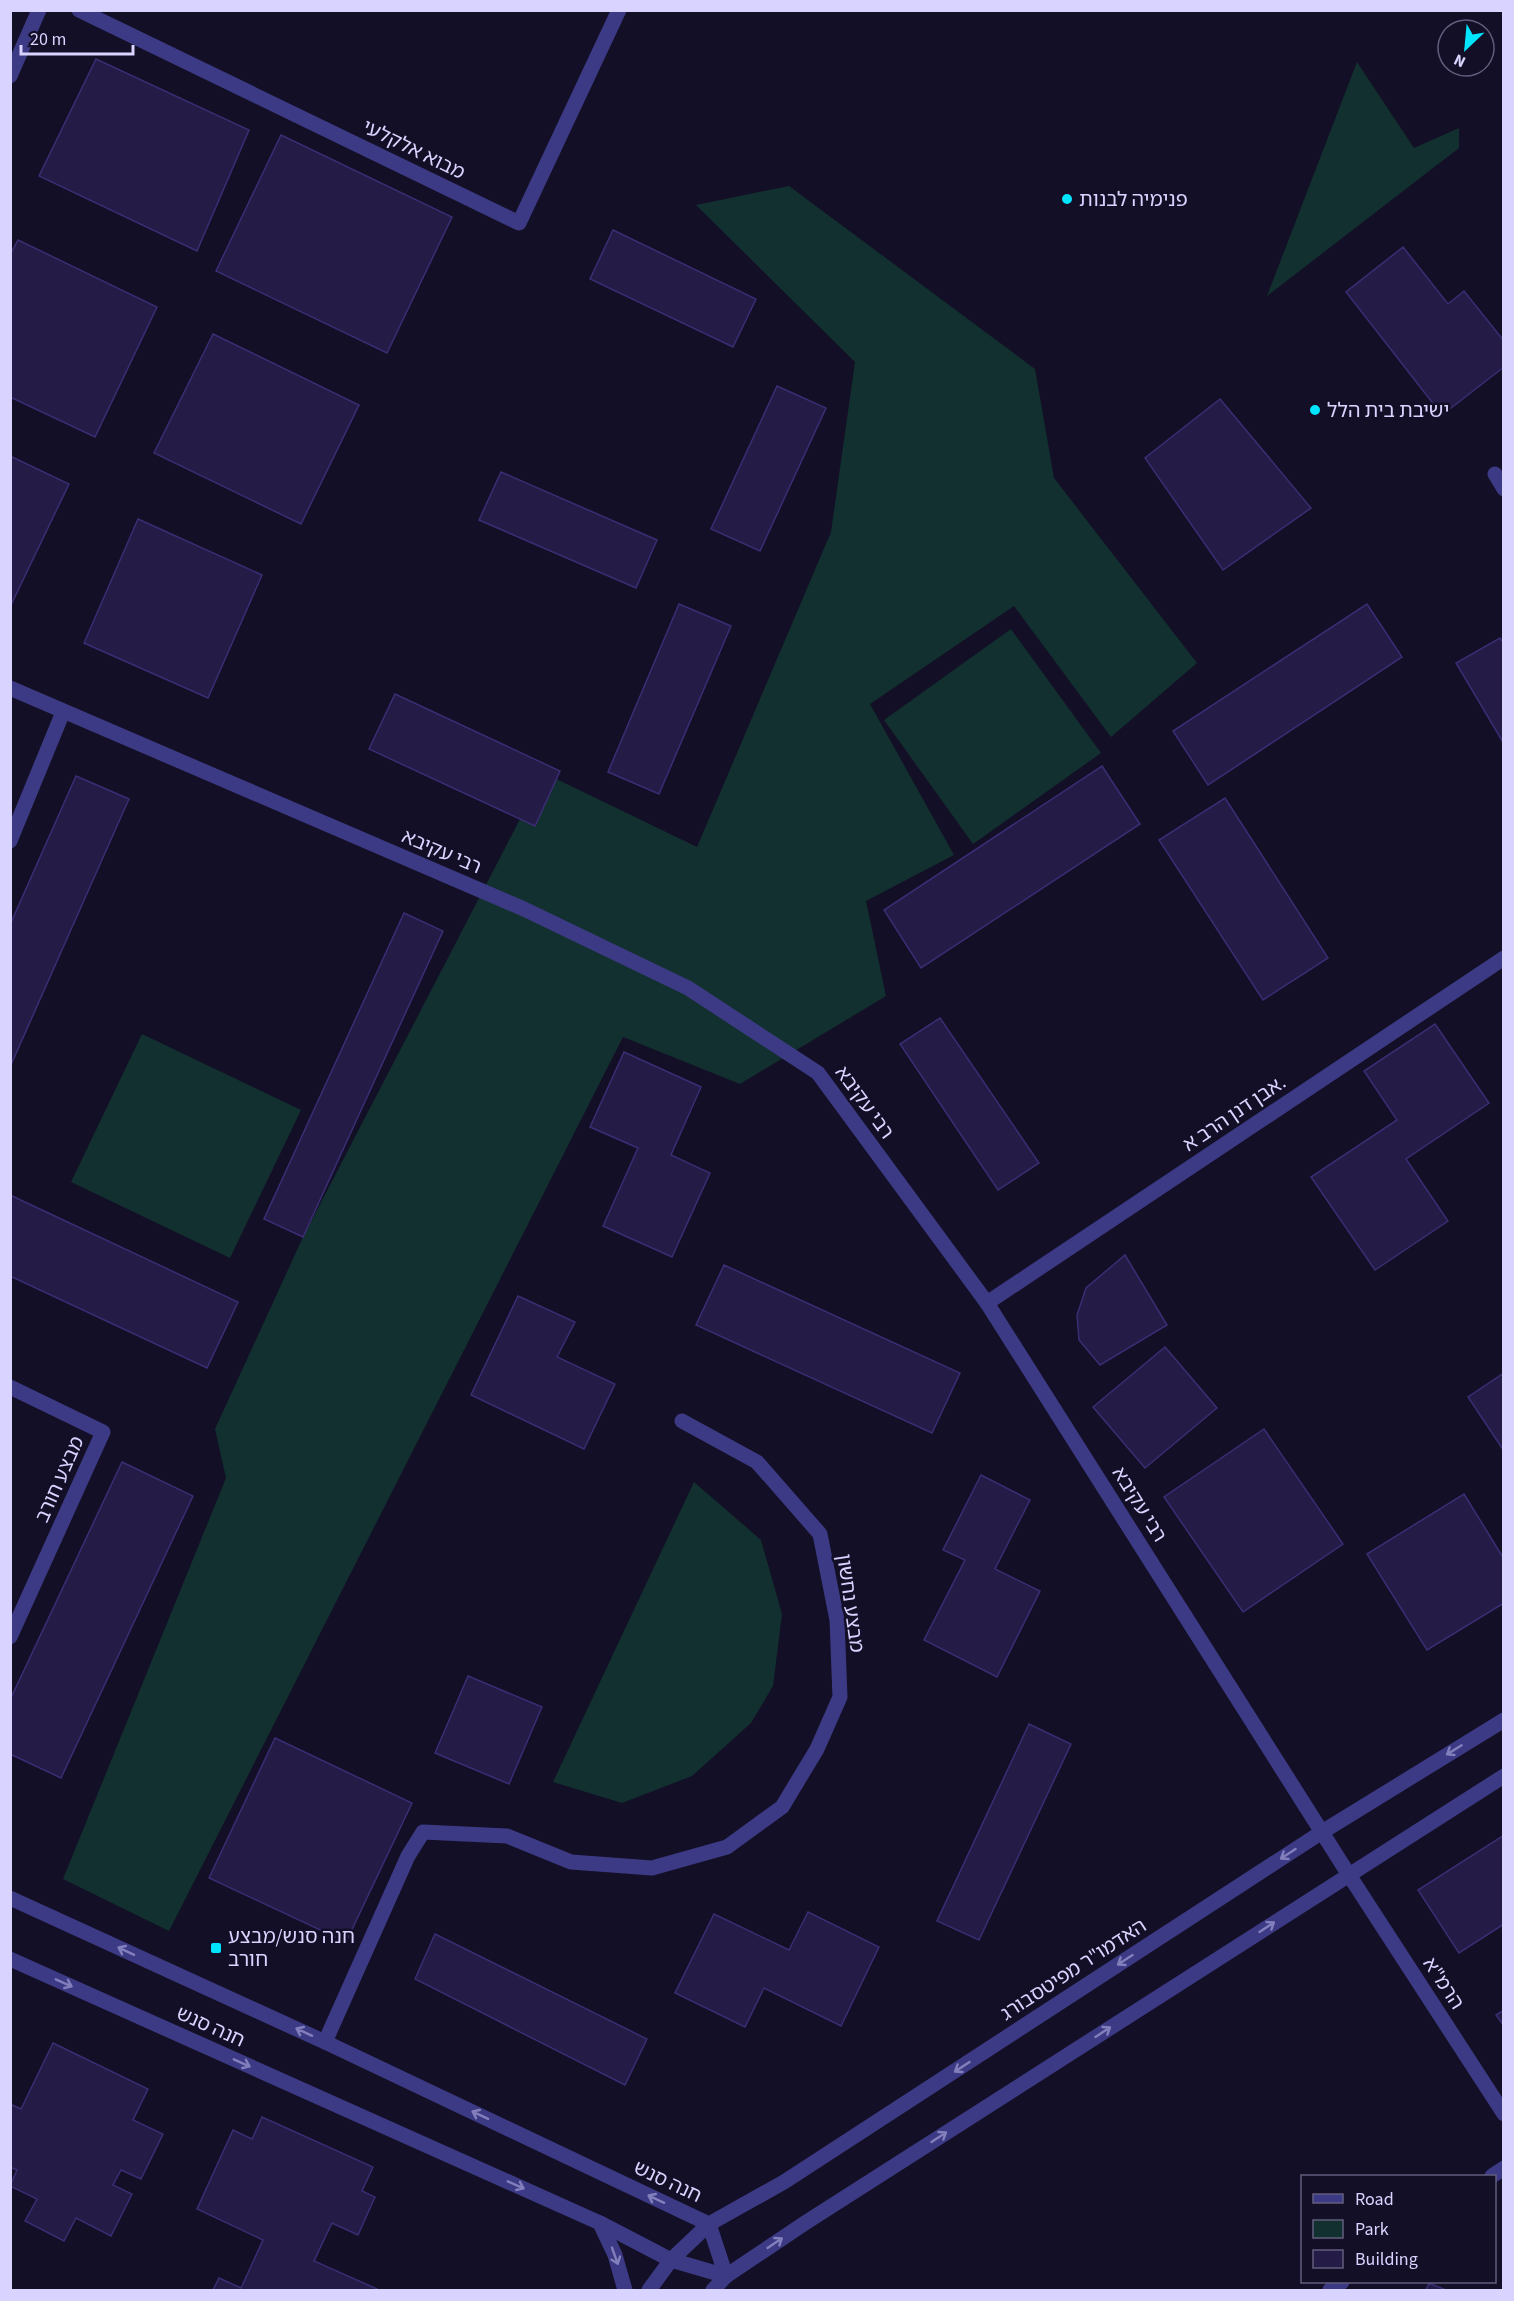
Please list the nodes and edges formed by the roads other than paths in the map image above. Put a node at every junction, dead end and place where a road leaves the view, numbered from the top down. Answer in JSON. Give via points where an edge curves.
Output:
{"nodes":[{"id":1,"x":39,"y":10,"type":"edge"},
{"id":2,"x":79,"y":10,"type":"edge"},
{"id":3,"x":619,"y":10,"type":"edge"},
{"id":4,"x":10,"y":76,"type":"edge"},
{"id":5,"x":1494,"y":474,"type":"dead end"},
{"id":6,"x":1503,"y":489,"type":"edge"},
{"id":7,"x":10,"y":687,"type":"edge"},
{"id":8,"x":63,"y":712,"type":"junction"},
{"id":9,"x":10,"y":841,"type":"edge"},
{"id":10,"x":1503,"y":958,"type":"edge"},
{"id":11,"x":987,"y":1303,"type":"junction"},
{"id":12,"x":10,"y":1387,"type":"edge"},
{"id":13,"x":682,"y":1421,"type":"dead end"},
{"id":14,"x":10,"y":1637,"type":"edge"},
{"id":15,"x":1503,"y":1720,"type":"edge"},
{"id":16,"x":1503,"y":1776,"type":"edge"},
{"id":17,"x":1322,"y":1832,"type":"junction"},
{"id":18,"x":1349,"y":1875,"type":"junction"},
{"id":19,"x":10,"y":1898,"type":"edge"},
{"id":20,"x":10,"y":1959,"type":"edge"},
{"id":21,"x":325,"y":2042,"type":"junction"},
{"id":22,"x":1503,"y":2114,"type":"edge"},
{"id":23,"x":600,"y":2223,"type":"junction"},
{"id":24,"x":709,"y":2224,"type":"junction"},
{"id":25,"x":671,"y":2260,"type":"junction"},
{"id":26,"x":726,"y":2276,"type":"junction"},
{"id":27,"x":625,"y":2290,"type":"edge"},
{"id":28,"x":649,"y":2290,"type":"edge"},
{"id":29,"x":713,"y":2290,"type":"edge"}],
"edges":[{"from":1,"to":4,"type":"street"},
{"from":2,"to":3,"type":"street","name":"מבוא אלקלעי","via":[[519,223]]},
{"from":5,"to":6,"type":"street"},
{"from":7,"to":8,"type":"street","name":"רבי עקיבא"},
{"from":8,"to":9,"type":"street"},
{"from":8,"to":11,"type":"street","name":"רבי עקיבא","via":[[524,909],[688,988],[818,1072]]},
{"from":10,"to":11,"type":"street","name":"אבן דנן הרב א."},
{"from":11,"to":17,"type":"street","name":"רבי עקיבא"},
{"from":12,"to":14,"type":"street","name":"מבצע חורב","via":[[103,1432]]},
{"from":13,"to":21,"type":"street","name":"מבצע נחשון","via":[[758,1462],[820,1534],[837,1620],[840,1697],[817,1749],[782,1806],[736,1840],[652,1868],[571,1862],[507,1836],[423,1832],[408,1856]]},
{"from":15,"to":17,"type":"street","name":"האדמו\"ר מפיטסבורג","one_way":true},
{"from":16,"to":18,"type":"street"},
{"from":17,"to":18,"type":"street","name":"רבי עקיבא"},
{"from":17,"to":24,"type":"street","name":"האדמו\"ר מפיטסבורג","one_way":true,"via":[[784,2182]]},
{"from":18,"to":22,"type":"street","name":"הרמ\"א"},
{"from":26,"to":18,"type":"street","one_way":true},
{"from":21,"to":19,"type":"street","name":"חנה סנש","one_way":true},
{"from":20,"to":23,"type":"street","name":"חנה סנש","one_way":true},
{"from":24,"to":21,"type":"street","name":"חנה סנש","one_way":true},
{"from":23,"to":25,"type":"street","name":"חנה סנש"},
{"from":23,"to":27,"type":"street","one_way":true},
{"from":24,"to":25,"type":"street","name":"האדמו\"ר מפיטסבורג"},
{"from":24,"to":26,"type":"street","name":"חנה סנש"},
{"from":25,"to":26,"type":"street","name":"חנה סנש"},
{"from":25,"to":28,"type":"street","name":"האדמו\"ר מפיטסבורג"},
{"from":26,"to":29,"type":"street"}]}
